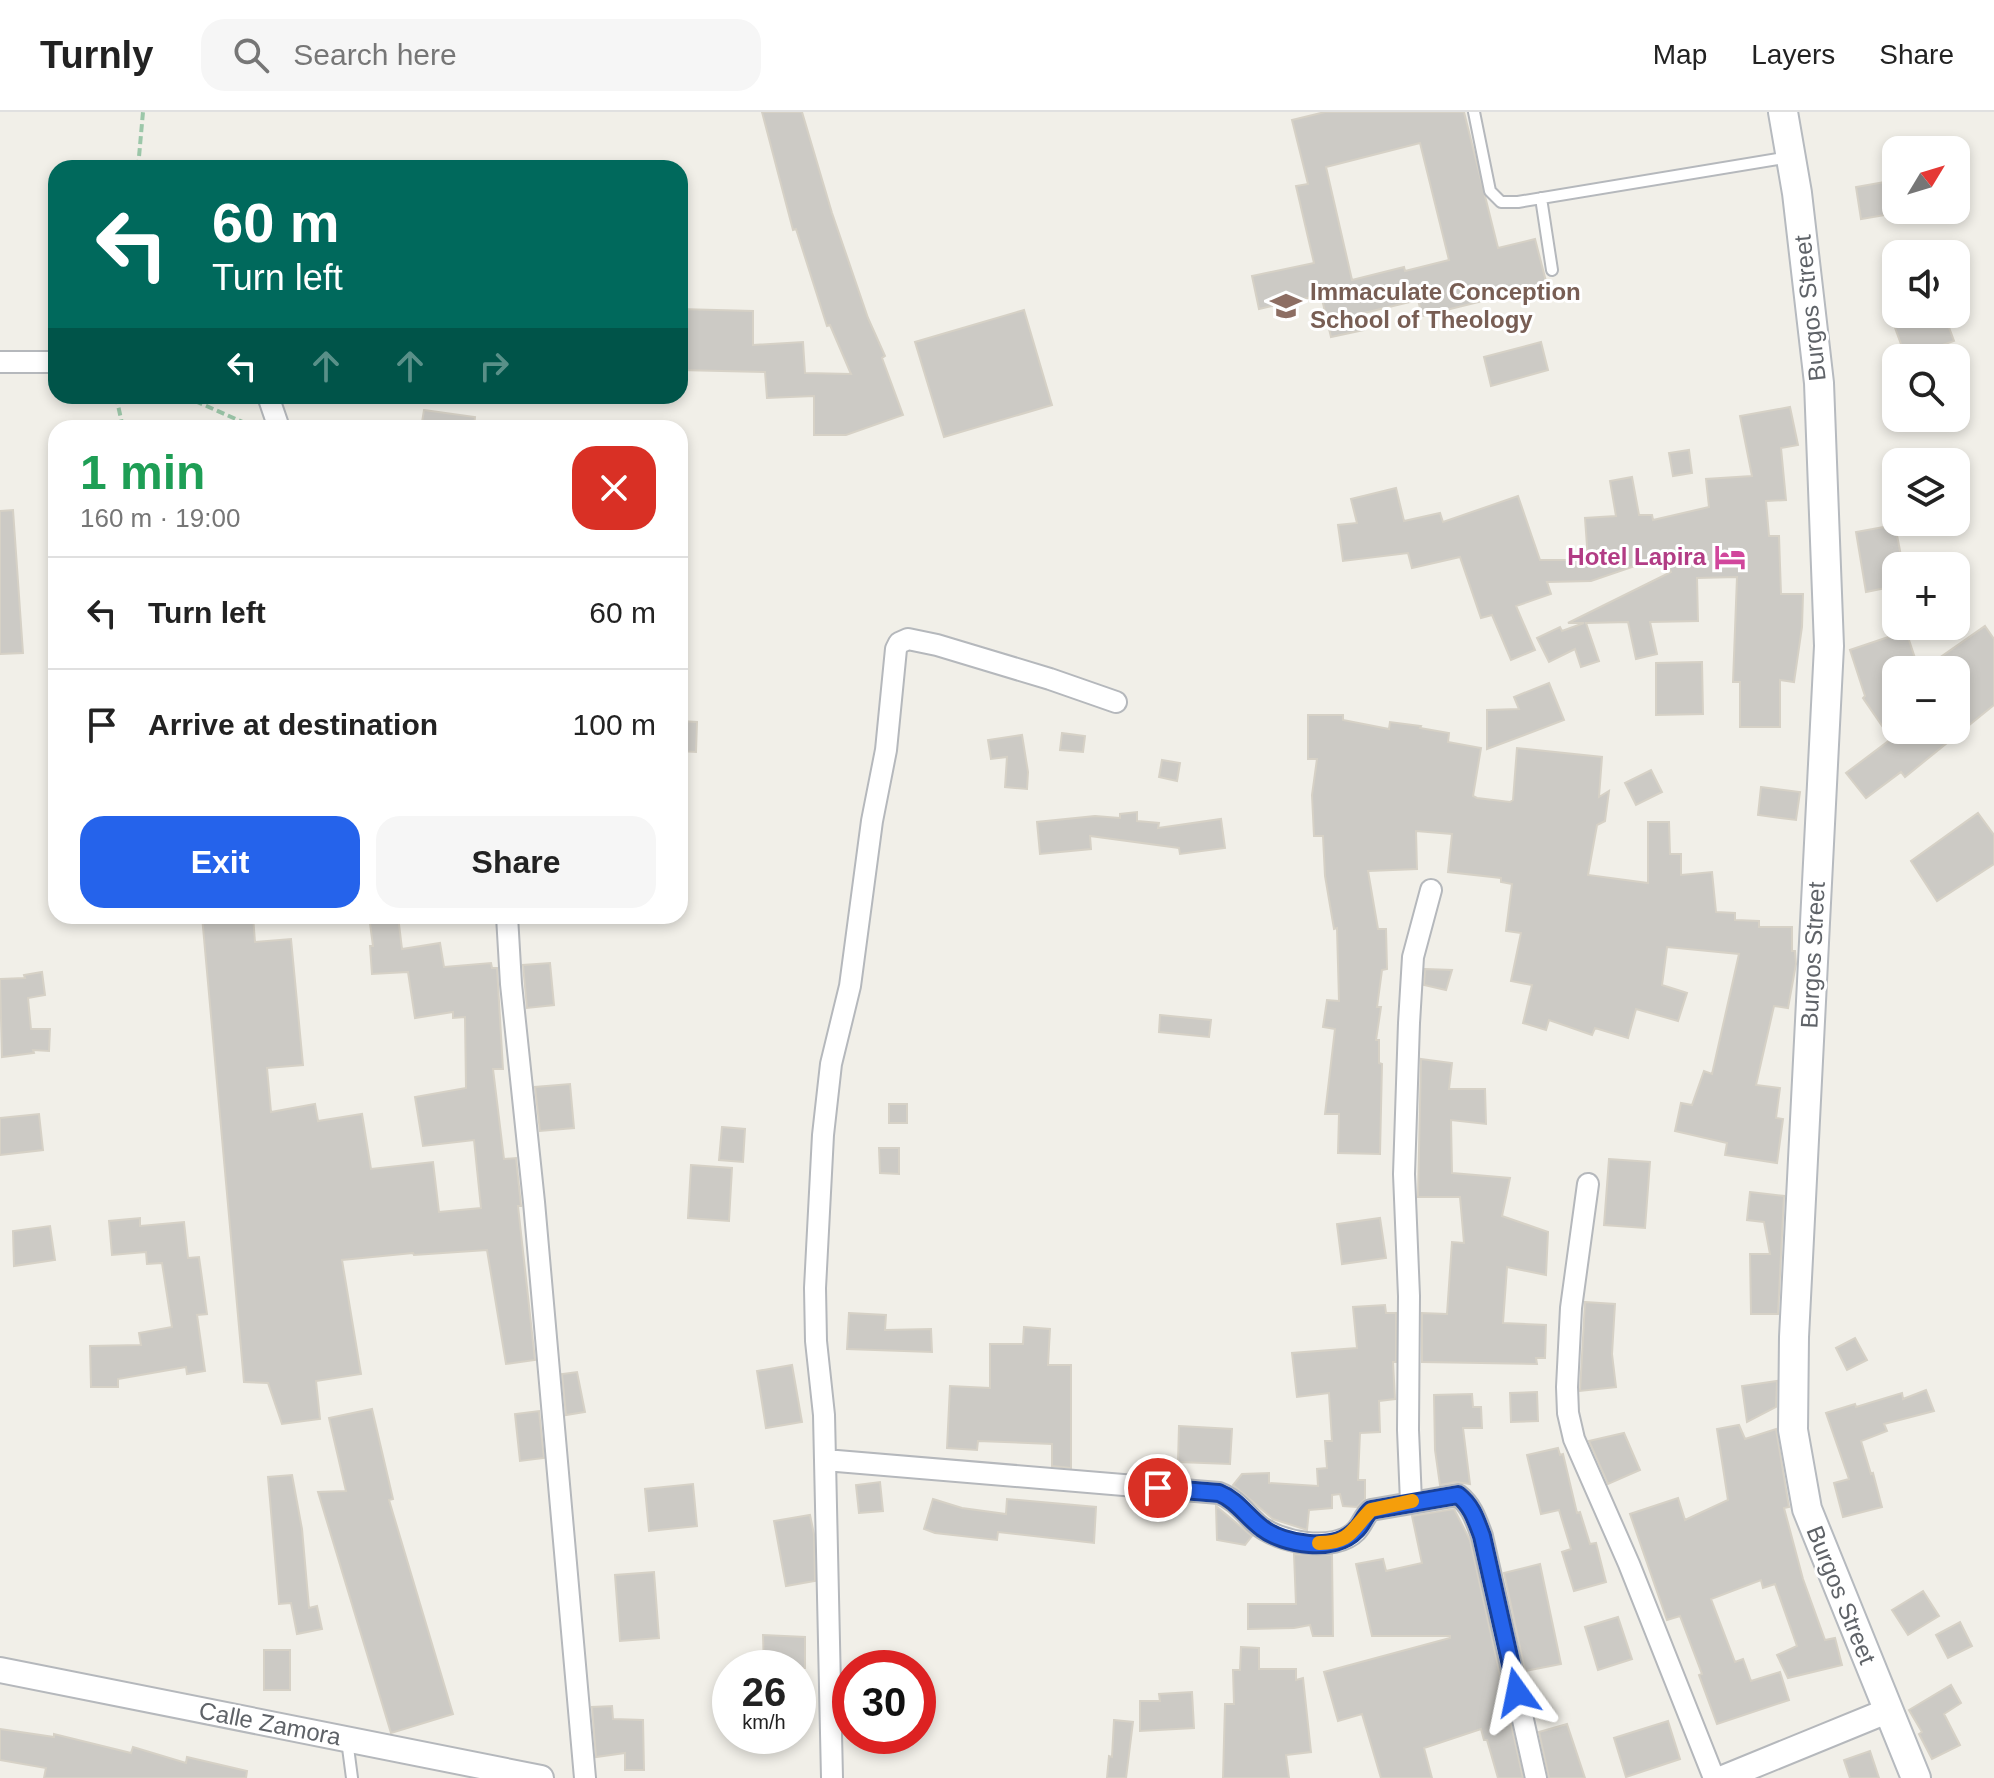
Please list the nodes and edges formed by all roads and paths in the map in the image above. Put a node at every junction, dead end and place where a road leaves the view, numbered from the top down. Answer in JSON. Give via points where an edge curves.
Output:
{"nodes":[{"id":1,"x":143,"y":112,"type":"edge"},
{"id":2,"x":1474,"y":112,"type":"edge"},
{"id":3,"x":1783,"y":112,"type":"edge"},
{"id":4,"x":1792,"y":156,"type":"junction"},
{"id":5,"x":139,"y":160,"type":"edge"},
{"id":6,"x":1541,"y":198,"type":"junction"},
{"id":7,"x":1552,"y":270,"type":"dead end"},
{"id":8,"x":0,"y":362,"type":"edge"},
{"id":9,"x":48,"y":362,"type":"edge"},
{"id":10,"x":202,"y":404,"type":"edge"},
{"id":11,"x":238,"y":420,"type":"edge"},
{"id":12,"x":1116,"y":702,"type":"dead end"},
{"id":13,"x":1431,"y":890,"type":"dead end"},
{"id":14,"x":507,"y":924,"type":"edge"},
{"id":15,"x":1588,"y":1184,"type":"dead end"},
{"id":16,"x":825,"y":1460,"type":"junction"},
{"id":17,"x":1411,"y":1502,"type":"junction"},
{"id":18,"x":0,"y":1670,"type":"edge"},
{"id":19,"x":1887,"y":1711,"type":"junction"},
{"id":20,"x":347,"y":1739,"type":"junction"},
{"id":21,"x":352,"y":1778,"type":"edge"},
{"id":22,"x":541,"y":1778,"type":"edge"},
{"id":23,"x":585,"y":1778,"type":"edge"},
{"id":24,"x":832,"y":1778,"type":"edge"},
{"id":25,"x":1536,"y":1778,"type":"edge"},
{"id":26,"x":1714,"y":1778,"type":"edge"},
{"id":27,"x":1723,"y":1778,"type":"edge"},
{"id":28,"x":1916,"y":1778,"type":"edge"}],
"edges":[{"from":1,"to":5,"type":"path"},
{"from":2,"to":6,"type":"lane","via":[[1490,191],[1501,202]]},
{"from":3,"to":4,"type":"main road","name":"Burgos Street"},
{"from":4,"to":6,"type":"lane"},
{"from":4,"to":19,"type":"main road","name":"Burgos Street","via":[[1819,383],[1829,646],[1793,1430],[1807,1509]]},
{"from":6,"to":7,"type":"lane"},
{"from":8,"to":9,"type":"street"},
{"from":10,"to":11,"type":"path"},
{"from":12,"to":16,"type":"street","via":[[937,645],[908,639],[896,649],[886,750],[823,1135],[815,1288]]},
{"from":13,"to":17,"type":"street","via":[[1413,957],[1404,1174]]},
{"from":14,"to":23,"type":"street"},
{"from":15,"to":26,"type":"street","via":[[1571,1308],[1568,1413],[1574,1439]]},
{"from":16,"to":17,"type":"street","via":[[1219,1493],[1273,1536],[1324,1544],[1356,1531],[1371,1510]]},
{"from":16,"to":24,"type":"street"},
{"from":17,"to":25,"type":"street","via":[[1458,1495],[1474,1514]]},
{"from":18,"to":20,"type":"street","name":"Calle Zamora"},
{"from":19,"to":27,"type":"street"},
{"from":19,"to":28,"type":"main road","name":"Burgos Street"},
{"from":20,"to":21,"type":"lane"},
{"from":20,"to":22,"type":"street","name":"Calle Zamora"}]}
